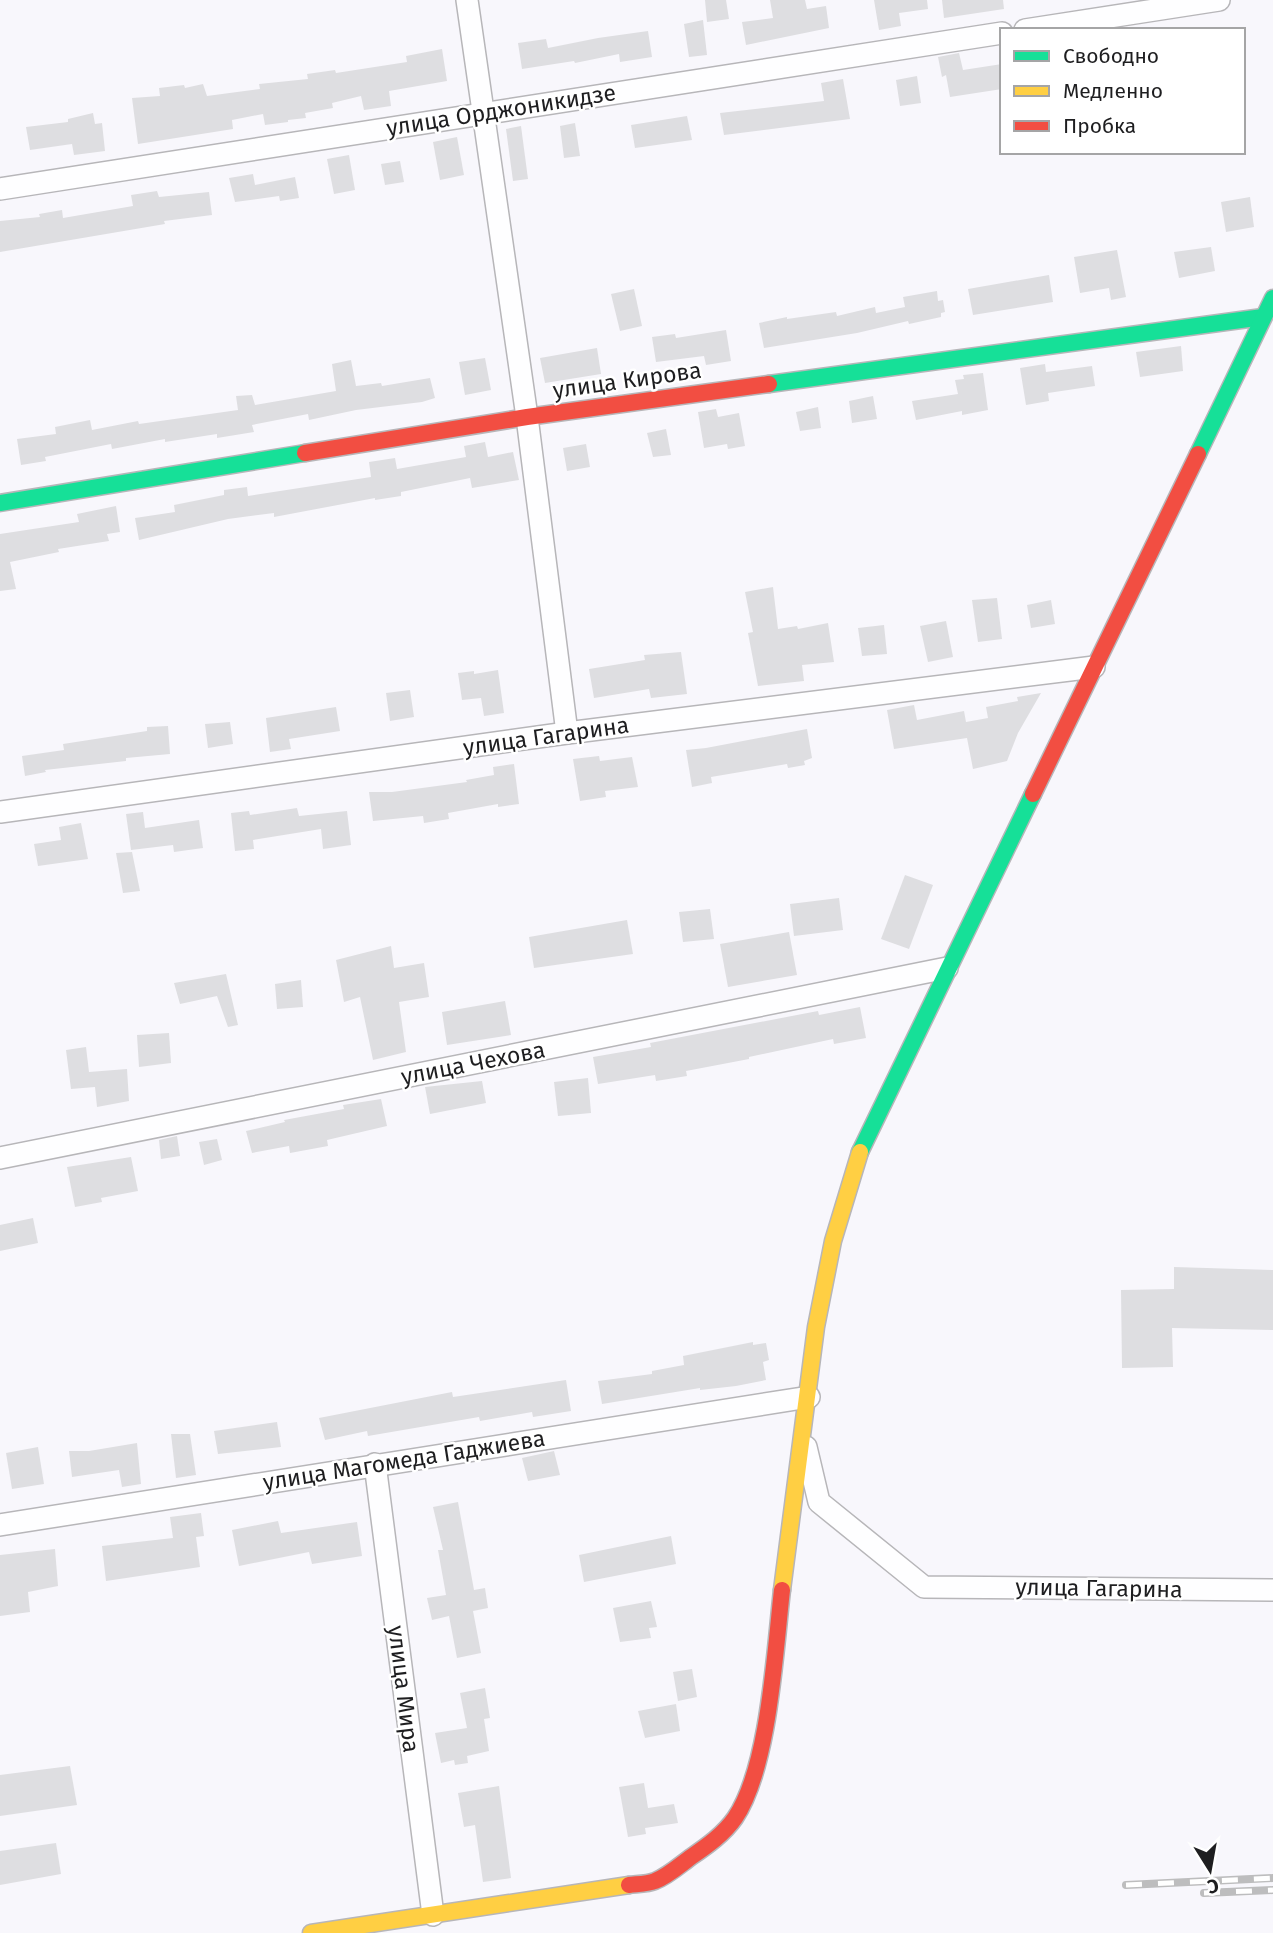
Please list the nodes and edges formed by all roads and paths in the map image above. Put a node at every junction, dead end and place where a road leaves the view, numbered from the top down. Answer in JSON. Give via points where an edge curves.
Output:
{"nodes":[{"id":1,"x":467,"y":0,"type":"edge"},
{"id":2,"x":1219,"y":0,"type":"edge"},
{"id":3,"x":1038,"y":28,"type":"edge"},
{"id":4,"x":1000,"y":33,"type":"edge"},
{"id":5,"x":485,"y":113,"type":"junction"},
{"id":6,"x":0,"y":189,"type":"edge"},
{"id":7,"x":1273,"y":298,"type":"edge"},
{"id":8,"x":1263,"y":317,"type":"junction"},
{"id":9,"x":527,"y":417,"type":"junction"},
{"id":10,"x":0,"y":503,"type":"edge"},
{"id":11,"x":1094,"y":667,"type":"junction"},
{"id":12,"x":567,"y":733,"type":"junction"},
{"id":13,"x":0,"y":812,"type":"edge"},
{"id":14,"x":947,"y":968,"type":"junction"},
{"id":15,"x":0,"y":1158,"type":"edge"},
{"id":16,"x":809,"y":1397,"type":"junction"},
{"id":17,"x":803,"y":1435,"type":"junction"},
{"id":18,"x":375,"y":1464,"type":"junction"},
{"id":19,"x":0,"y":1525,"type":"edge"},
{"id":20,"x":1273,"y":1590,"type":"edge"},
{"id":21,"x":433,"y":1914,"type":"junction"},
{"id":22,"x":311,"y":1933,"type":"edge"}],
"edges":[{"from":1,"to":5,"type":"street"},
{"from":2,"to":3,"type":"street"},
{"from":4,"to":5,"type":"street","name":"улица Орджоникидзе"},
{"from":5,"to":6,"type":"street","name":"улица Орджоникидзе"},
{"from":5,"to":9,"type":"street"},
{"from":7,"to":8,"type":"street"},
{"from":8,"to":9,"type":"street","name":"улица Кирова"},
{"from":8,"to":11,"type":"street"},
{"from":9,"to":10,"type":"street","name":"улица Кирова"},
{"from":9,"to":12,"type":"street"},
{"from":11,"to":12,"type":"street","name":"улица Гагарина"},
{"from":11,"to":14,"type":"street"},
{"from":12,"to":13,"type":"street","name":"улица Гагарина"},
{"from":14,"to":15,"type":"street","name":"улица Чехова"},
{"from":14,"to":16,"type":"street","via":[[861,1149],[832,1241]]},
{"from":16,"to":17,"type":"street"},
{"from":16,"to":18,"type":"street","name":"улица Магомеда Гаджиева"},
{"from":17,"to":20,"type":"street","name":"улица Гагарина","via":[[819,1502],[924,1587]]},
{"from":17,"to":21,"type":"street","via":[[765,1726],[753,1778],[734,1819],[697,1854],[654,1881]]},
{"from":18,"to":19,"type":"street","name":"улица Магомеда Гаджиева"},
{"from":18,"to":21,"type":"street","name":"улица Мира"},
{"from":21,"to":22,"type":"street"}]}
